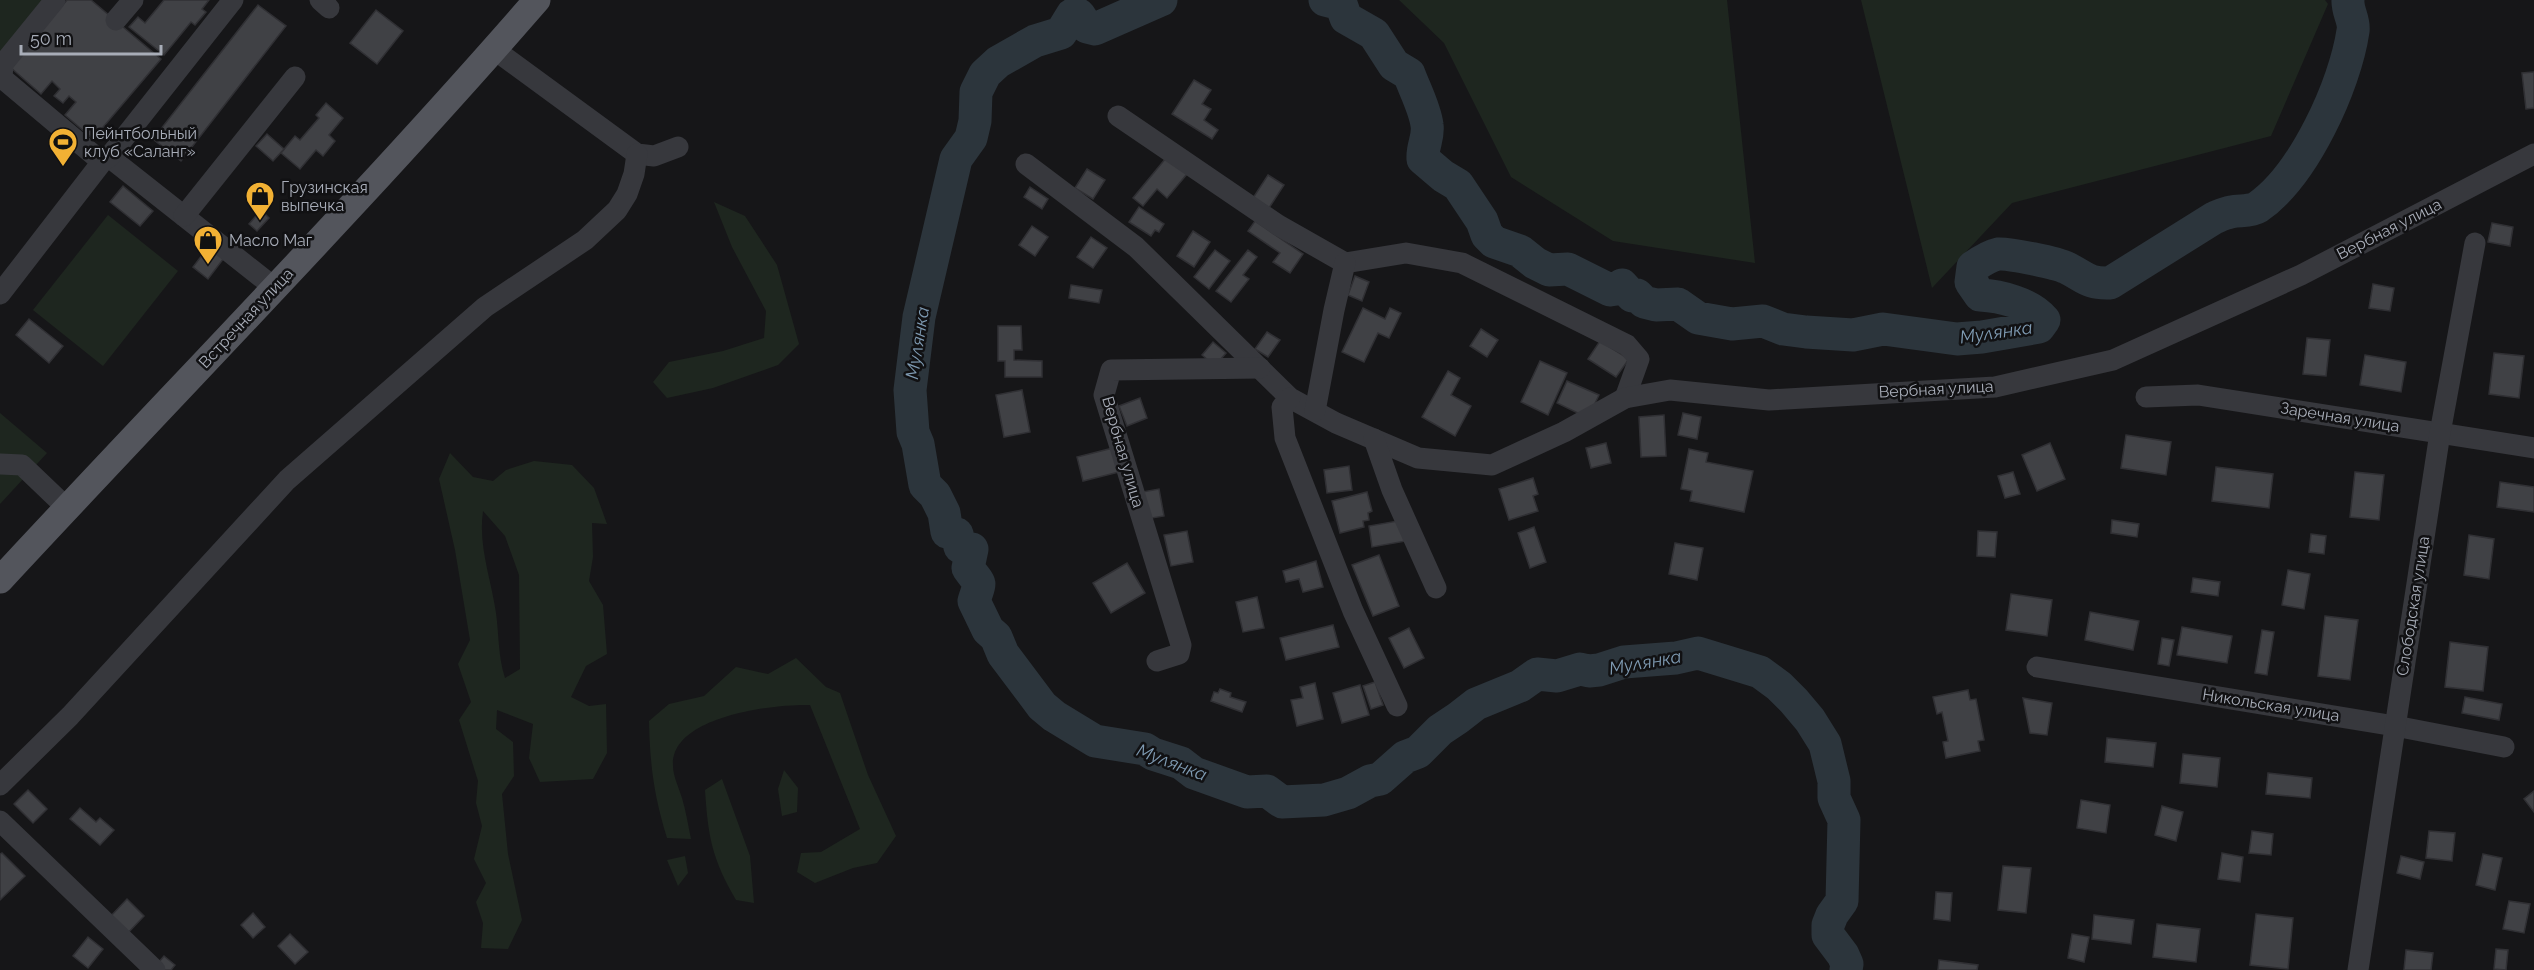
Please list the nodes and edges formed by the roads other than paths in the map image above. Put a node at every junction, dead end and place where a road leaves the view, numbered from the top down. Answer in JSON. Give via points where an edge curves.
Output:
{"nodes":[{"id":1,"x":55,"y":0,"type":"edge"},
{"id":2,"x":133,"y":0,"type":"edge"},
{"id":3,"x":232,"y":0,"type":"edge"},
{"id":4,"x":526,"y":4,"type":"edge"},
{"id":5,"x":116,"y":20,"type":"dead end"},
{"id":6,"x":495,"y":50,"type":"junction"},
{"id":7,"x":295,"y":77,"type":"dead end"},
{"id":8,"x":1118,"y":117,"type":"dead end"},
{"id":9,"x":678,"y":147,"type":"dead end"},
{"id":10,"x":637,"y":154,"type":"junction"},
{"id":11,"x":2534,"y":154,"type":"edge"},
{"id":12,"x":106,"y":159,"type":"junction"},
{"id":13,"x":1026,"y":164,"type":"dead end"},
{"id":14,"x":184,"y":216,"type":"junction"},
{"id":15,"x":2475,"y":243,"type":"dead end"},
{"id":16,"x":1345,"y":263,"type":"junction"},
{"id":17,"x":275,"y":288,"type":"junction"},
{"id":18,"x":0,"y":294,"type":"edge"},
{"id":19,"x":1260,"y":368,"type":"junction"},
{"id":20,"x":2146,"y":397,"type":"dead end"},
{"id":21,"x":1290,"y":398,"type":"junction"},
{"id":22,"x":1626,"y":398,"type":"junction"},
{"id":23,"x":1315,"y":411,"type":"junction"},
{"id":24,"x":2440,"y":433,"type":"junction"},
{"id":25,"x":1374,"y":439,"type":"junction"},
{"id":26,"x":2534,"y":448,"type":"edge"},
{"id":27,"x":0,"y":464,"type":"edge"},
{"id":28,"x":67,"y":508,"type":"junction"},
{"id":29,"x":0,"y":580,"type":"edge"},
{"id":30,"x":1436,"y":588,"type":"dead end"},
{"id":31,"x":1157,"y":661,"type":"dead end"},
{"id":32,"x":2037,"y":667,"type":"dead end"},
{"id":33,"x":1397,"y":706,"type":"dead end"},
{"id":34,"x":2394,"y":726,"type":"junction"},
{"id":35,"x":2504,"y":747,"type":"dead end"},
{"id":36,"x":0,"y":785,"type":"edge"},
{"id":37,"x":0,"y":821,"type":"edge"},
{"id":38,"x":156,"y":970,"type":"edge"},
{"id":39,"x":2358,"y":970,"type":"edge"}],
"edges":[{"from":1,"to":12,"type":"street","via":[[3,64],[2,78]]},
{"from":2,"to":5,"type":"street"},
{"from":3,"to":12,"type":"street"},
{"from":4,"to":6,"type":"main road","name":"Встречная улица"},
{"from":6,"to":10,"type":"street"},
{"from":6,"to":17,"type":"main road","name":"Встречная улица"},
{"from":7,"to":14,"type":"street"},
{"from":8,"to":16,"type":"street","via":[[1278,225]]},
{"from":9,"to":10,"type":"street","via":[[654,156]]},
{"from":10,"to":36,"type":"street","via":[[627,194],[617,210],[585,240],[485,308],[287,480],[70,716]]},
{"from":11,"to":22,"type":"street","name":"Вербная улица","via":[[2301,274],[2113,360],[1995,387],[1769,400],[1670,390]]},
{"from":12,"to":14,"type":"street"},
{"from":12,"to":18,"type":"street"},
{"from":13,"to":19,"type":"street","name":"Вербная улица","via":[[1136,247]]},
{"from":14,"to":17,"type":"street"},
{"from":15,"to":24,"type":"street","name":"Слободская улица"},
{"from":16,"to":22,"type":"street","via":[[1406,253],[1462,263],[1627,345],[1639,359]]},
{"from":16,"to":23,"type":"street"},
{"from":17,"to":28,"type":"main road","name":"Встречная улица"},
{"from":19,"to":21,"type":"street","name":"Вербная улица"},
{"from":19,"to":31,"type":"street","name":"Вербная улица","via":[[1111,370],[1104,395],[1181,645],[1179,654]]},
{"from":20,"to":24,"type":"street","name":"Заречная улица","via":[[2198,395]]},
{"from":21,"to":23,"type":"street","name":"Вербная улица"},
{"from":21,"to":33,"type":"street","via":[[1282,407],[1285,438],[1353,611]]},
{"from":22,"to":25,"type":"street","name":"Вербная улица","via":[[1492,465],[1418,458]]},
{"from":23,"to":25,"type":"street","name":"Вербная улица"},
{"from":24,"to":26,"type":"street","name":"Заречная улица"},
{"from":24,"to":34,"type":"street","name":"Слободская улица"},
{"from":25,"to":30,"type":"street"},
{"from":27,"to":28,"type":"street","via":[[22,465]]},
{"from":28,"to":29,"type":"main road","name":"Встречная улица"},
{"from":32,"to":34,"type":"street","name":"Никольская улица"},
{"from":34,"to":35,"type":"street","name":"Никольская улица"},
{"from":34,"to":39,"type":"street","name":"Слободская улица"},
{"from":37,"to":38,"type":"street"}]}
